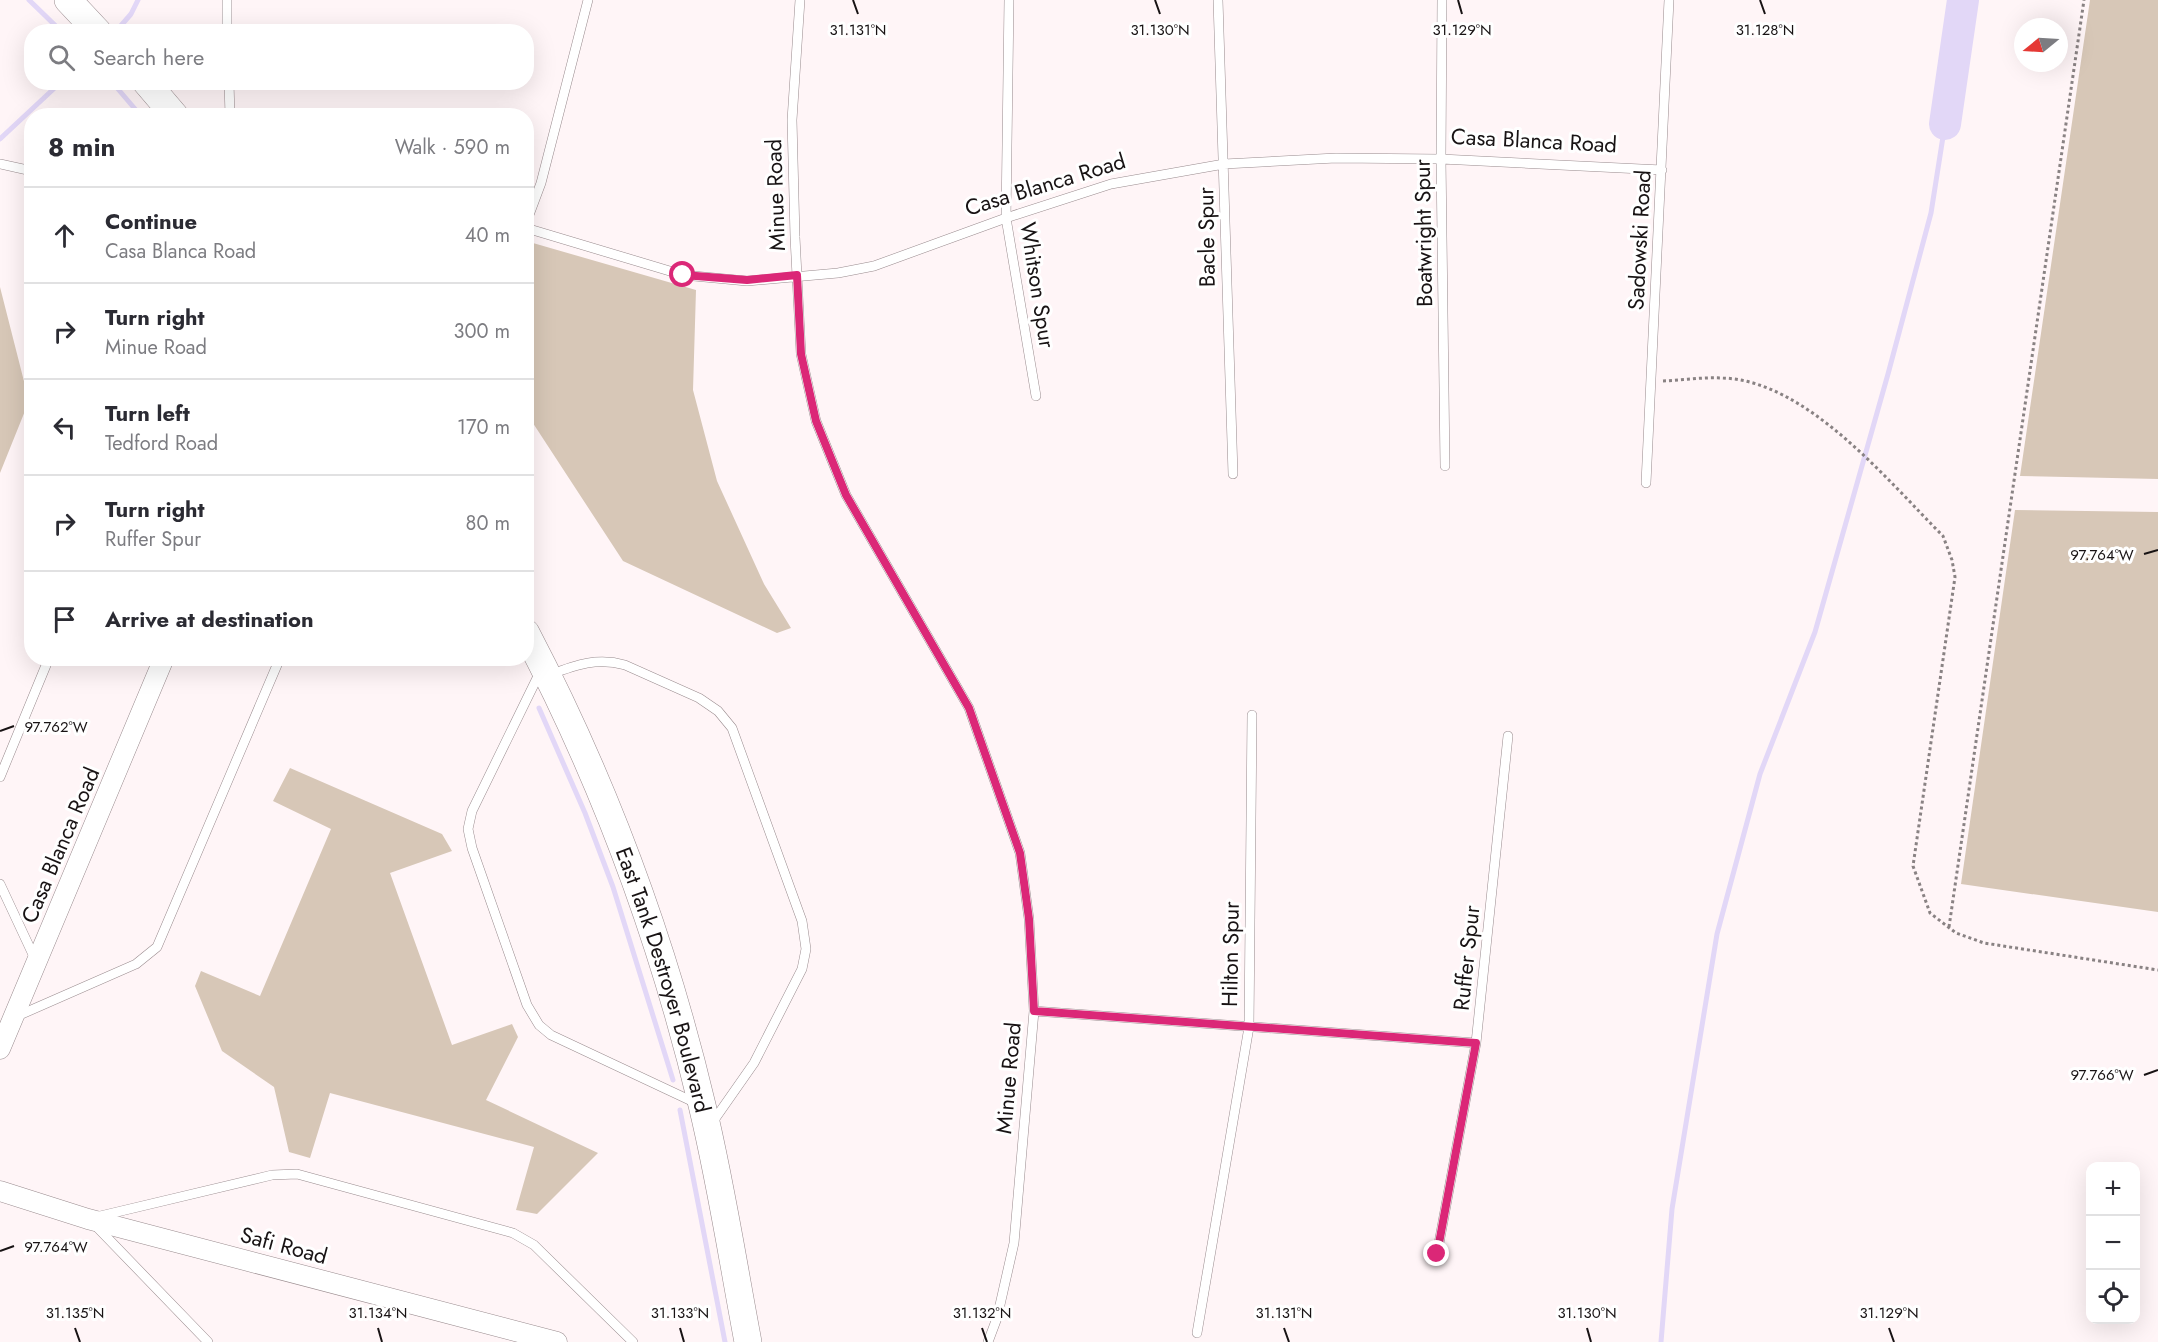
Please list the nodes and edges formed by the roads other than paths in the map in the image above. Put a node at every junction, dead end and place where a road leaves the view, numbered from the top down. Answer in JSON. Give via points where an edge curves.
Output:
{"nodes":[{"id":1,"x":68,"y":0,"type":"edge"},
{"id":2,"x":227,"y":0,"type":"edge"},
{"id":3,"x":588,"y":0,"type":"edge"},
{"id":4,"x":800,"y":0,"type":"edge"},
{"id":5,"x":1009,"y":0,"type":"edge"},
{"id":6,"x":1218,"y":0,"type":"edge"},
{"id":7,"x":1442,"y":0,"type":"edge"},
{"id":8,"x":1669,"y":0,"type":"edge"},
{"id":9,"x":90,"y":24,"type":"edge"},
{"id":10,"x":227,"y":24,"type":"edge"},
{"id":11,"x":153,"y":90,"type":"edge"},
{"id":12,"x":229,"y":90,"type":"edge"},
{"id":13,"x":169,"y":108,"type":"edge"},
{"id":14,"x":230,"y":108,"type":"edge"},
{"id":15,"x":1441,"y":159,"type":"junction"},
{"id":16,"x":0,"y":164,"type":"edge"},
{"id":17,"x":1224,"y":164,"type":"junction"},
{"id":18,"x":24,"y":169,"type":"edge"},
{"id":19,"x":1662,"y":170,"type":"junction"},
{"id":20,"x":534,"y":202,"type":"edge"},
{"id":21,"x":1006,"y":218,"type":"junction"},
{"id":22,"x":534,"y":230,"type":"edge"},
{"id":23,"x":797,"y":275,"type":"junction"},
{"id":24,"x":1036,"y":396,"type":"dead end"},
{"id":25,"x":1445,"y":466,"type":"dead end"},
{"id":26,"x":1233,"y":474,"type":"dead end"},
{"id":27,"x":1646,"y":483,"type":"dead end"},
{"id":28,"x":534,"y":648,"type":"edge"},
{"id":29,"x":46,"y":666,"type":"edge"},
{"id":30,"x":161,"y":666,"type":"edge"},
{"id":31,"x":277,"y":666,"type":"edge"},
{"id":32,"x":546,"y":670,"type":"junction"},
{"id":33,"x":1251,"y":715,"type":"dead end"},
{"id":34,"x":1508,"y":736,"type":"dead end"},
{"id":35,"x":0,"y":777,"type":"edge"},
{"id":36,"x":0,"y":884,"type":"edge"},
{"id":37,"x":37,"y":962,"type":"junction"},
{"id":38,"x":1034,"y":1011,"type":"junction"},
{"id":39,"x":13,"y":1018,"type":"junction"},
{"id":40,"x":1249,"y":1027,"type":"junction"},
{"id":41,"x":1476,"y":1043,"type":"junction"},
{"id":42,"x":0,"y":1049,"type":"edge"},
{"id":43,"x":705,"y":1119,"type":"junction"},
{"id":44,"x":0,"y":1191,"type":"edge"},
{"id":45,"x":88,"y":1219,"type":"junction"},
{"id":46,"x":1437,"y":1254,"type":"dead end"},
{"id":47,"x":1197,"y":1334,"type":"dead end"},
{"id":48,"x":208,"y":1342,"type":"edge"},
{"id":49,"x":558,"y":1342,"type":"edge"},
{"id":50,"x":633,"y":1342,"type":"edge"},
{"id":51,"x":748,"y":1342,"type":"edge"},
{"id":52,"x":988,"y":1342,"type":"edge"}],
"edges":[{"from":1,"to":9,"type":"street"},
{"from":2,"to":10,"type":"lane"},
{"from":3,"to":20,"type":"lane"},
{"from":4,"to":23,"type":"lane","name":"Minue Road","via":[[792,120]]},
{"from":5,"to":21,"type":"lane","name":"Whitson Spur"},
{"from":6,"to":17,"type":"lane","name":"Bacle Spur"},
{"from":7,"to":15,"type":"lane","name":"Boatwright Spur"},
{"from":8,"to":19,"type":"lane","name":"Sadowski Road"},
{"from":11,"to":13,"type":"street"},
{"from":12,"to":14,"type":"lane"},
{"from":15,"to":17,"type":"lane","name":"Casa Blanca Road","via":[[1336,158]]},
{"from":15,"to":19,"type":"lane","name":"Casa Blanca Road"},
{"from":15,"to":25,"type":"lane","name":"Boatwright Spur"},
{"from":16,"to":18,"type":"lane"},
{"from":17,"to":21,"type":"lane","name":"Casa Blanca Road","via":[[1111,184]]},
{"from":17,"to":26,"type":"lane","name":"Bacle Spur"},
{"from":19,"to":27,"type":"lane","name":"Sadowski Road"},
{"from":21,"to":23,"type":"lane","name":"Casa Blanca Road","via":[[874,266]]},
{"from":21,"to":24,"type":"lane","name":"Whitson Spur"},
{"from":22,"to":23,"type":"lane","name":"Casa Blanca Road","via":[[683,275],[747,280]]},
{"from":23,"to":38,"type":"lane","name":"Minue Road","via":[[801,354],[816,421],[846,495],[969,708],[1020,853],[1029,919]]},
{"from":28,"to":32,"type":"street","name":"East Tank Destroyer Boulevard"},
{"from":29,"to":35,"type":"lane"},
{"from":30,"to":37,"type":"street","name":"Casa Blanca Road"},
{"from":31,"to":39,"type":"lane","via":[[157,947],[136,964]]},
{"from":32,"to":43,"type":"street","name":"East Tank Destroyer Boulevard","via":[[623,847],[674,996]]},
{"from":32,"to":43,"type":"lane","via":[[472,811],[468,829],[524,995],[539,1025],[551,1035]]},
{"from":32,"to":43,"type":"lane","via":[[587,661],[613,661],[699,698],[718,711],[739,742],[798,910],[806,949],[802,969],[754,1063]]},
{"from":33,"to":40,"type":"lane","name":"Hilton Spur"},
{"from":34,"to":41,"type":"lane","name":"Ruffer Spur"},
{"from":36,"to":37,"type":"lane"},
{"from":37,"to":39,"type":"street","name":"Casa Blanca Road"},
{"from":38,"to":40,"type":"lane"},
{"from":38,"to":52,"type":"lane","name":"Minue Road","via":[[1014,1243]]},
{"from":39,"to":42,"type":"street","name":"Casa Blanca Road"},
{"from":40,"to":41,"type":"lane"},
{"from":40,"to":47,"type":"lane","name":"Hilton Spur"},
{"from":41,"to":46,"type":"lane","name":"Ruffer Spur"},
{"from":43,"to":51,"type":"street","name":"East Tank Destroyer Boulevard"},
{"from":44,"to":45,"type":"street","name":"Safi Road"},
{"from":45,"to":48,"type":"lane"},
{"from":45,"to":49,"type":"street","name":"Safi Road"},
{"from":45,"to":50,"type":"lane","via":[[272,1175],[297,1174],[513,1233],[534,1245]]}]}
